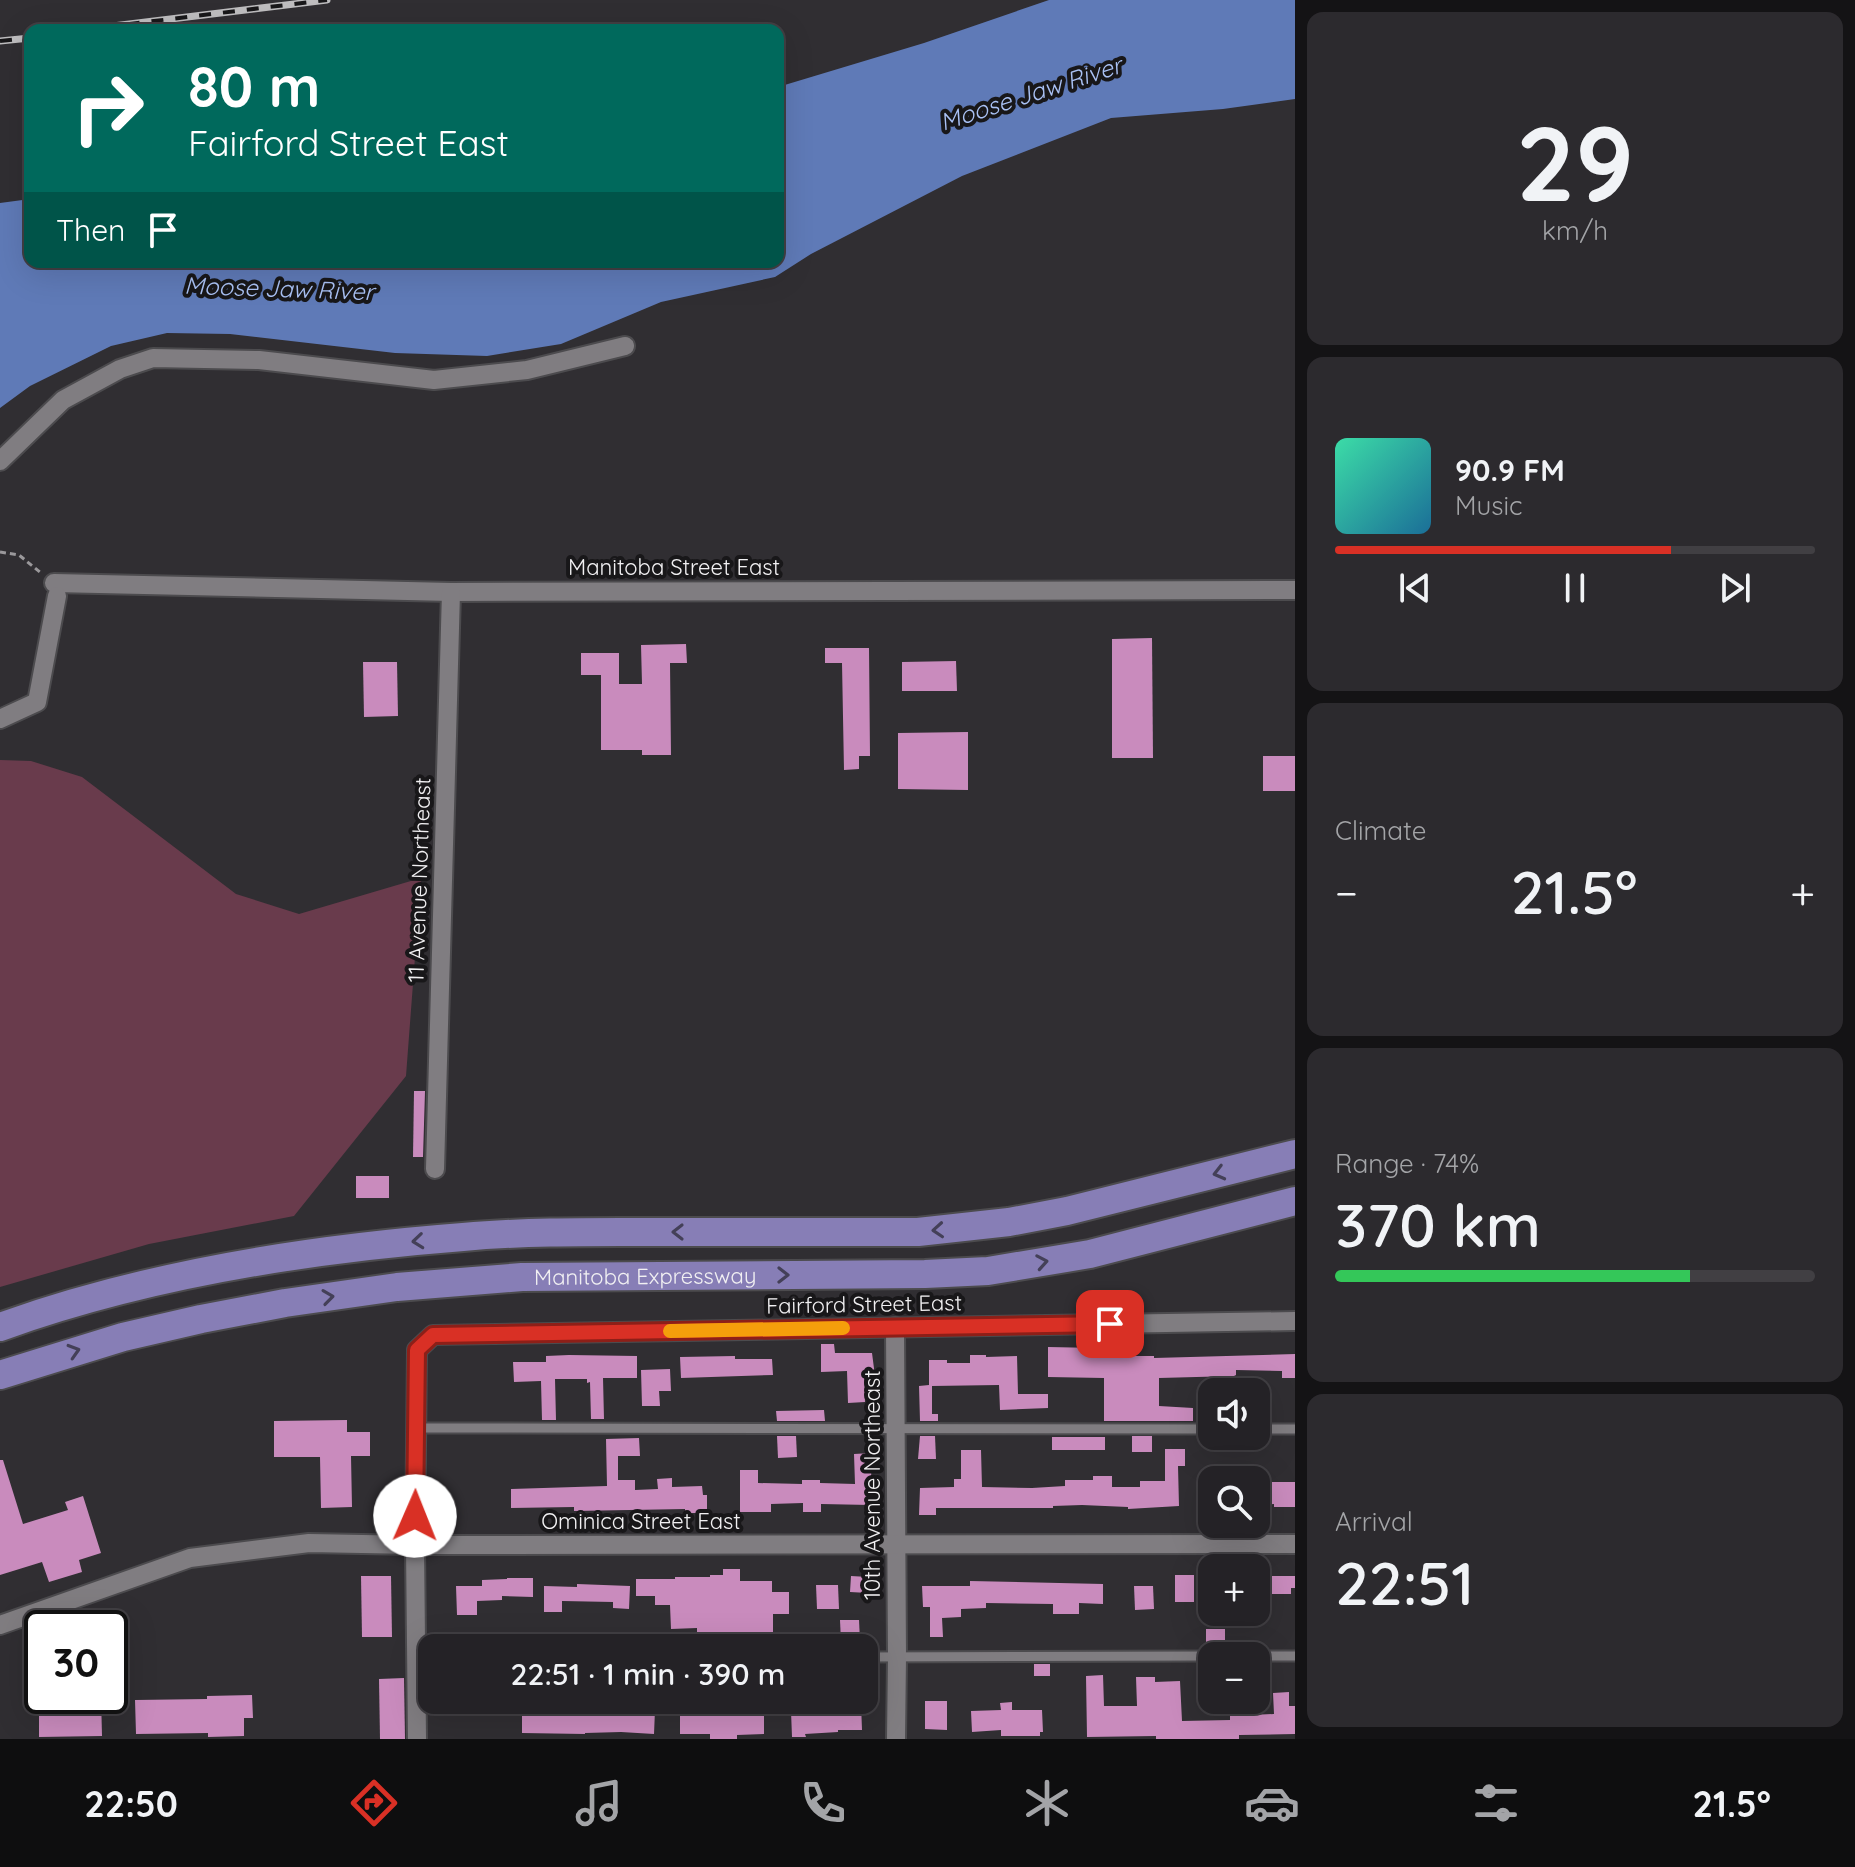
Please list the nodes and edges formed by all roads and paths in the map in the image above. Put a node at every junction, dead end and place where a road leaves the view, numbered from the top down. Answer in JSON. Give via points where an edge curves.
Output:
{"nodes":[{"id":1,"x":625,"y":346,"type":"dead end"},
{"id":2,"x":0,"y":461,"type":"edge"},
{"id":3,"x":0,"y":552,"type":"edge"},
{"id":4,"x":56,"y":590,"type":"junction"},
{"id":5,"x":1295,"y":590,"type":"edge"},
{"id":6,"x":451,"y":592,"type":"junction"},
{"id":7,"x":0,"y":719,"type":"edge"},
{"id":8,"x":1295,"y":1154,"type":"edge"},
{"id":9,"x":435,"y":1169,"type":"dead end"},
{"id":10,"x":1295,"y":1201,"type":"edge"},
{"id":11,"x":1295,"y":1321,"type":"edge"},
{"id":12,"x":0,"y":1327,"type":"edge"},
{"id":13,"x":895,"y":1327,"type":"junction"},
{"id":14,"x":0,"y":1375,"type":"edge"},
{"id":15,"x":416,"y":1428,"type":"junction"},
{"id":16,"x":1198,"y":1429,"type":"edge"},
{"id":17,"x":1270,"y":1429,"type":"edge"},
{"id":18,"x":1295,"y":1429,"type":"edge"},
{"id":19,"x":894,"y":1430,"type":"junction"},
{"id":20,"x":1295,"y":1544,"type":"edge"},
{"id":21,"x":415,"y":1545,"type":"junction"},
{"id":22,"x":896,"y":1545,"type":"junction"},
{"id":23,"x":0,"y":1625,"type":"edge"},
{"id":24,"x":422,"y":1634,"type":"edge"},
{"id":25,"x":1198,"y":1656,"type":"edge"},
{"id":26,"x":1270,"y":1656,"type":"edge"},
{"id":27,"x":1295,"y":1656,"type":"edge"},
{"id":28,"x":878,"y":1657,"type":"edge"},
{"id":29,"x":897,"y":1657,"type":"junction"},
{"id":30,"x":419,"y":1714,"type":"edge"},
{"id":31,"x":417,"y":1739,"type":"edge"},
{"id":32,"x":896,"y":1739,"type":"edge"}],
"edges":[{"from":1,"to":2,"type":"street","via":[[527,370],[434,380],[259,360],[153,358],[63,400]]},
{"from":3,"to":4,"type":"path","via":[[19,555]]},
{"from":4,"to":6,"type":"street","name":"Manitoba Street East"},
{"from":4,"to":7,"type":"street","via":[[37,702]]},
{"from":5,"to":6,"type":"street","name":"Manitoba Street East"},
{"from":6,"to":9,"type":"street","name":"11 Avenue Northeast"},
{"from":8,"to":12,"type":"main road","name":"Manitoba Expressway","one_way":true,"via":[[1067,1211],[968,1228],[573,1232],[360,1247],[194,1274]]},
{"from":14,"to":10,"type":"main road","name":"Manitoba Expressway","one_way":true,"via":[[201,1319],[397,1287],[522,1277],[988,1271],[1090,1254]]},
{"from":11,"to":13,"type":"street","name":"Fairford Street East"},
{"from":13,"to":15,"type":"street","name":"Fairford Street East","via":[[433,1335],[417,1350]]},
{"from":13,"to":19,"type":"street","name":"10th Avenue Northeast"},
{"from":15,"to":19,"type":"lane"},
{"from":15,"to":21,"type":"street"},
{"from":16,"to":19,"type":"lane"},
{"from":17,"to":18,"type":"lane"},
{"from":19,"to":22,"type":"street","name":"10th Avenue Northeast"},
{"from":20,"to":22,"type":"street","name":"Ominica Street East"},
{"from":21,"to":22,"type":"street","name":"Ominica Street East"},
{"from":21,"to":23,"type":"street","name":"Ominica Street East","via":[[309,1543],[190,1558]]},
{"from":21,"to":24,"type":"street"},
{"from":22,"to":29,"type":"street","name":"10th Avenue Northeast"},
{"from":25,"to":29,"type":"lane"},
{"from":26,"to":27,"type":"lane"},
{"from":28,"to":29,"type":"lane"},
{"from":29,"to":32,"type":"street","name":"10th Avenue Northeast"},
{"from":30,"to":31,"type":"street"}]}
